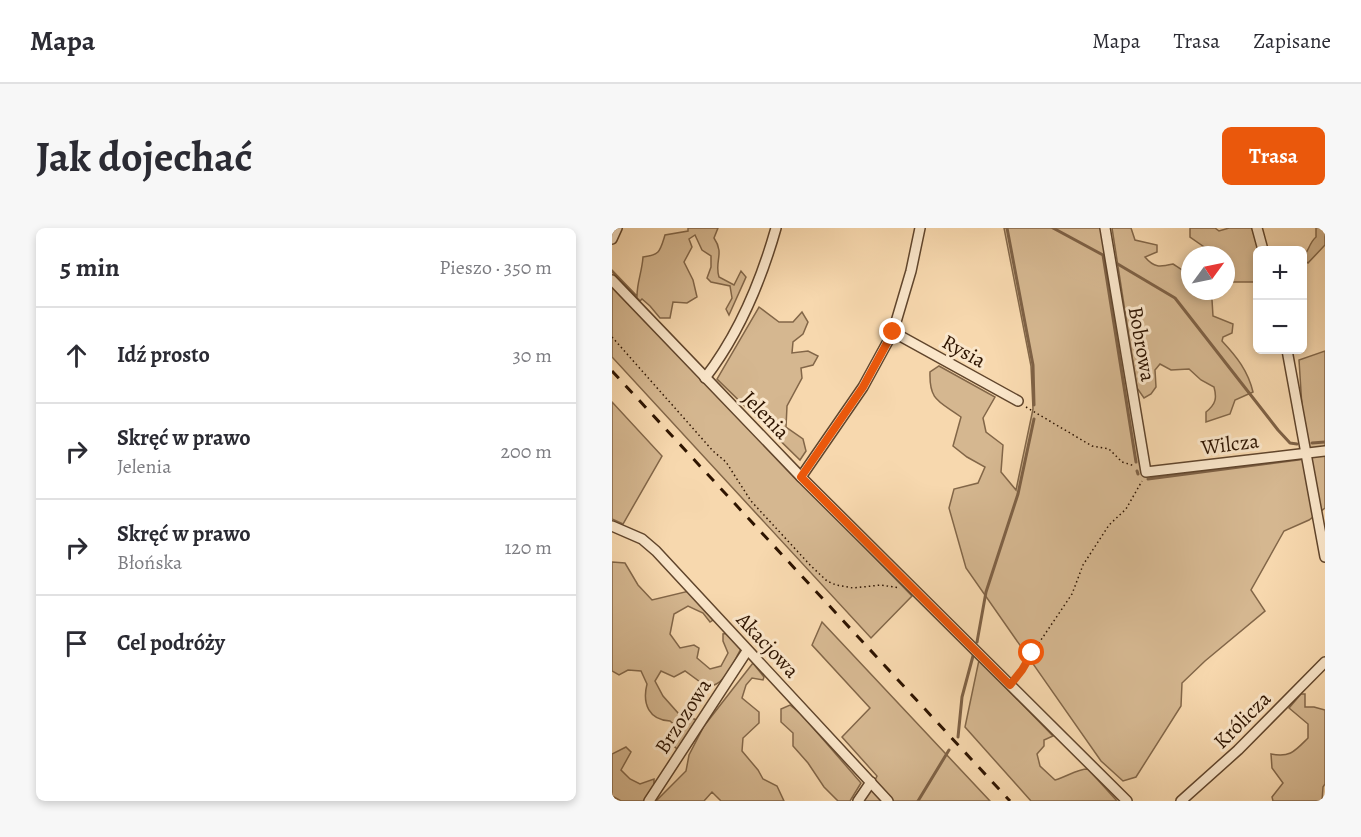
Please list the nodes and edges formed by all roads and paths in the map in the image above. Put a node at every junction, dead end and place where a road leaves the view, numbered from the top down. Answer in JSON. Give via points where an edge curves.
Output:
{"nodes":[{"id":1,"x":617,"y":228,"type":"edge"},
{"id":2,"x":776,"y":228,"type":"edge"},
{"id":3,"x":920,"y":228,"type":"edge"},
{"id":4,"x":1105,"y":228,"type":"edge"},
{"id":5,"x":1257,"y":228,"type":"edge"},
{"id":6,"x":612,"y":239,"type":"edge"},
{"id":7,"x":1262,"y":246,"type":"edge"},
{"id":8,"x":612,"y":280,"type":"edge"},
{"id":9,"x":893,"y":332,"type":"junction"},
{"id":10,"x":612,"y":337,"type":"edge"},
{"id":11,"x":1288,"y":354,"type":"edge"},
{"id":12,"x":705,"y":378,"type":"junction"},
{"id":13,"x":1018,"y":402,"type":"joint"},
{"id":14,"x":1325,"y":450,"type":"edge"},
{"id":15,"x":1306,"y":453,"type":"junction"},
{"id":16,"x":1145,"y":469,"type":"junction"},
{"id":17,"x":801,"y":477,"type":"junction"},
{"id":18,"x":612,"y":526,"type":"edge"},
{"id":19,"x":1325,"y":557,"type":"edge"},
{"id":20,"x":914,"y":590,"type":"junction"},
{"id":21,"x":747,"y":651,"type":"junction"},
{"id":22,"x":1325,"y":662,"type":"edge"},
{"id":23,"x":1010,"y":685,"type":"junction"},
{"id":24,"x":871,"y":782,"type":"junction"},
{"id":25,"x":649,"y":801,"type":"edge"},
{"id":26,"x":858,"y":801,"type":"edge"},
{"id":27,"x":888,"y":801,"type":"edge"},
{"id":28,"x":1127,"y":801,"type":"edge"},
{"id":29,"x":1181,"y":801,"type":"edge"}],
"edges":[{"from":1,"to":6,"type":"street"},
{"from":2,"to":12,"type":"street","via":[[738,326]]},
{"from":3,"to":9,"type":"street"},
{"from":4,"to":16,"type":"street","name":"Bobrowa"},
{"from":5,"to":7,"type":"street"},
{"from":8,"to":12,"type":"street","name":"Jelenia"},
{"from":9,"to":13,"type":"street","name":"Rysia"},
{"from":9,"to":17,"type":"street","via":[[863,387]]},
{"from":10,"to":20,"type":"path","via":[[726,462],[752,501],[826,580],[853,588],[881,585]]},
{"from":11,"to":15,"type":"street"},
{"from":12,"to":17,"type":"street","name":"Jelenia"},
{"from":13,"to":16,"type":"path","via":[[1092,446],[1110,449],[1126,464]]},
{"from":14,"to":15,"type":"street","name":"Wilcza"},
{"from":15,"to":16,"type":"street","name":"Wilcza"},
{"from":15,"to":19,"type":"street"},
{"from":16,"to":23,"type":"path","via":[[1135,496],[1083,565],[1074,590]]},
{"from":17,"to":20,"type":"street","name":"Jelenia"},
{"from":18,"to":21,"type":"street","name":"Akacjowa","via":[[642,539],[656,551]]},
{"from":20,"to":23,"type":"street","name":"Jelenia"},
{"from":21,"to":24,"type":"street","name":"Akacjowa"},
{"from":21,"to":25,"type":"street","name":"Brzozowa"},
{"from":22,"to":29,"type":"street","name":"Królicza"},
{"from":23,"to":28,"type":"street","name":"Jelenia"},
{"from":24,"to":26,"type":"street"},
{"from":24,"to":27,"type":"street","name":"Akacjowa"}]}
